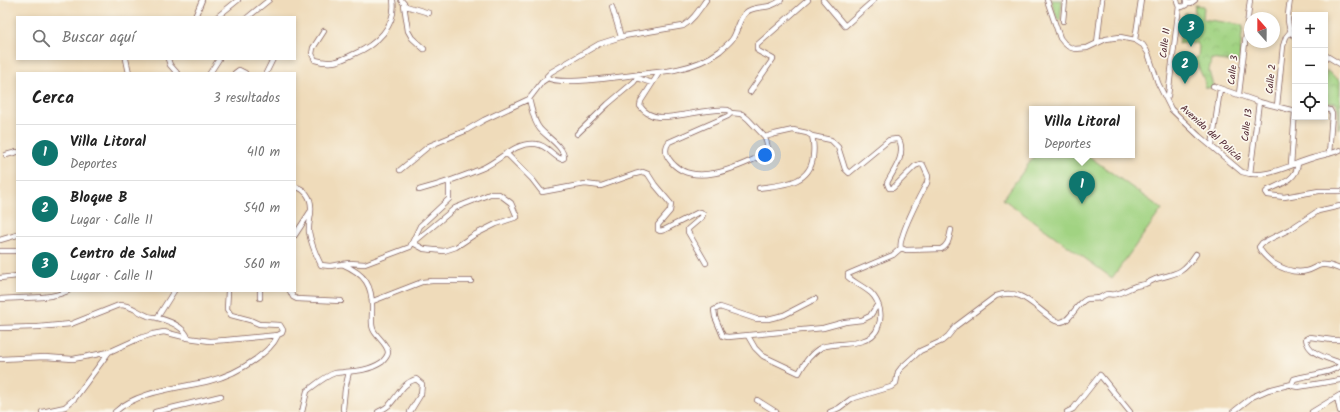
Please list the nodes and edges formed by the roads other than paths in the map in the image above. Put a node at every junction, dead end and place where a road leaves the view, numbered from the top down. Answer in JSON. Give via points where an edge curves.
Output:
{"nodes":[{"id":1,"x":202,"y":0,"type":"edge"},
{"id":2,"x":238,"y":0,"type":"edge"},
{"id":3,"x":269,"y":0,"type":"edge"},
{"id":4,"x":393,"y":0,"type":"edge"},
{"id":5,"x":400,"y":0,"type":"edge"},
{"id":6,"x":706,"y":0,"type":"edge"},
{"id":7,"x":781,"y":0,"type":"edge"},
{"id":8,"x":808,"y":0,"type":"edge"},
{"id":9,"x":823,"y":0,"type":"edge"},
{"id":10,"x":874,"y":0,"type":"edge"},
{"id":11,"x":1048,"y":0,"type":"edge"},
{"id":12,"x":1065,"y":0,"type":"edge"},
{"id":13,"x":1102,"y":0,"type":"edge"},
{"id":14,"x":1141,"y":0,"type":"edge"},
{"id":15,"x":1177,"y":0,"type":"edge"},
{"id":16,"x":1195,"y":0,"type":"edge"},
{"id":17,"x":1250,"y":0,"type":"edge"},
{"id":18,"x":1290,"y":0,"type":"edge"},
{"id":19,"x":1186,"y":1,"type":"edge"},
{"id":20,"x":404,"y":5,"type":"junction"},
{"id":21,"x":1179,"y":6,"type":"junction"},
{"id":22,"x":612,"y":7,"type":"dead end"},
{"id":23,"x":429,"y":13,"type":"dead end"},
{"id":24,"x":195,"y":16,"type":"edge"},
{"id":25,"x":218,"y":16,"type":"edge"},
{"id":26,"x":249,"y":16,"type":"edge"},
{"id":27,"x":1063,"y":21,"type":"dead end"},
{"id":28,"x":324,"y":31,"type":"dead end"},
{"id":29,"x":1290,"y":32,"type":"joint"},
{"id":30,"x":621,"y":37,"type":"junction"},
{"id":31,"x":1135,"y":40,"type":"junction"},
{"id":32,"x":1097,"y":43,"type":"junction"},
{"id":33,"x":424,"y":49,"type":"dead end"},
{"id":34,"x":1328,"y":57,"type":"edge"},
{"id":35,"x":126,"y":60,"type":"edge"},
{"id":36,"x":168,"y":60,"type":"edge"},
{"id":37,"x":218,"y":60,"type":"edge"},
{"id":38,"x":272,"y":60,"type":"edge"},
{"id":39,"x":1340,"y":64,"type":"edge"},
{"id":40,"x":129,"y":72,"type":"edge"},
{"id":41,"x":175,"y":72,"type":"edge"},
{"id":42,"x":211,"y":72,"type":"edge"},
{"id":43,"x":266,"y":72,"type":"edge"},
{"id":44,"x":659,"y":73,"type":"junction"},
{"id":45,"x":638,"y":76,"type":"junction"},
{"id":46,"x":548,"y":78,"type":"junction"},
{"id":47,"x":1169,"y":82,"type":"junction"},
{"id":48,"x":652,"y":83,"type":"junction"},
{"id":49,"x":1158,"y":83,"type":"junction"},
{"id":50,"x":1213,"y":86,"type":"dead end"},
{"id":51,"x":1220,"y":89,"type":"junction"},
{"id":52,"x":750,"y":92,"type":"dead end"},
{"id":53,"x":1239,"y":94,"type":"junction"},
{"id":54,"x":1166,"y":98,"type":"junction"},
{"id":55,"x":529,"y":99,"type":"junction"},
{"id":56,"x":1259,"y":102,"type":"junction"},
{"id":57,"x":1277,"y":106,"type":"junction"},
{"id":58,"x":1292,"y":110,"type":"edge"},
{"id":59,"x":1328,"y":110,"type":"edge"},
{"id":60,"x":731,"y":112,"type":"junction"},
{"id":61,"x":1294,"y":120,"type":"edge"},
{"id":62,"x":577,"y":134,"type":"dead end"},
{"id":63,"x":812,"y":136,"type":"junction"},
{"id":64,"x":765,"y":137,"type":"junction"},
{"id":65,"x":1212,"y":146,"type":"junction"},
{"id":66,"x":1340,"y":150,"type":"edge"},
{"id":67,"x":16,"y":152,"type":"edge"},
{"id":68,"x":506,"y":153,"type":"junction"},
{"id":69,"x":6,"y":154,"type":"dead end"},
{"id":70,"x":1329,"y":154,"type":"junction"},
{"id":71,"x":1298,"y":163,"type":"junction"},
{"id":72,"x":1291,"y":165,"type":"junction"},
{"id":73,"x":400,"y":170,"type":"dead end"},
{"id":74,"x":1250,"y":174,"type":"junction"},
{"id":75,"x":449,"y":182,"type":"junction"},
{"id":76,"x":296,"y":187,"type":"edge"},
{"id":77,"x":758,"y":188,"type":"dead end"},
{"id":78,"x":419,"y":190,"type":"dead end"},
{"id":79,"x":1340,"y":191,"type":"edge"},
{"id":80,"x":1340,"y":206,"type":"edge"},
{"id":81,"x":312,"y":208,"type":"junction"},
{"id":82,"x":951,"y":230,"type":"dead end"},
{"id":83,"x":296,"y":233,"type":"edge"},
{"id":84,"x":16,"y":235,"type":"edge"},
{"id":85,"x":0,"y":240,"type":"edge"},
{"id":86,"x":413,"y":243,"type":"junction"},
{"id":87,"x":901,"y":248,"type":"junction"},
{"id":88,"x":0,"y":251,"type":"edge"},
{"id":89,"x":16,"y":251,"type":"edge"},
{"id":90,"x":1196,"y":254,"type":"dead end"},
{"id":91,"x":706,"y":263,"type":"dead end"},
{"id":92,"x":342,"y":264,"type":"junction"},
{"id":93,"x":1340,"y":269,"type":"edge"},
{"id":94,"x":16,"y":276,"type":"edge"},
{"id":95,"x":0,"y":278,"type":"edge"},
{"id":96,"x":471,"y":281,"type":"dead end"},
{"id":97,"x":65,"y":292,"type":"edge"},
{"id":98,"x":173,"y":292,"type":"edge"},
{"id":99,"x":228,"y":292,"type":"edge"},
{"id":100,"x":260,"y":292,"type":"edge"},
{"id":101,"x":291,"y":292,"type":"edge"},
{"id":102,"x":260,"y":298,"type":"dead end"},
{"id":103,"x":0,"y":299,"type":"edge"},
{"id":104,"x":815,"y":299,"type":"dead end"},
{"id":105,"x":341,"y":301,"type":"dead end"},
{"id":106,"x":372,"y":301,"type":"junction"},
{"id":107,"x":878,"y":304,"type":"junction"},
{"id":108,"x":157,"y":318,"type":"junction"},
{"id":109,"x":0,"y":328,"type":"edge"},
{"id":110,"x":278,"y":335,"type":"junction"},
{"id":111,"x":748,"y":336,"type":"junction"},
{"id":112,"x":188,"y":338,"type":"junction"},
{"id":113,"x":1340,"y":340,"type":"edge"},
{"id":114,"x":109,"y":352,"type":"junction"},
{"id":115,"x":0,"y":360,"type":"edge"},
{"id":116,"x":1340,"y":364,"type":"edge"},
{"id":117,"x":349,"y":372,"type":"junction"},
{"id":118,"x":1340,"y":380,"type":"edge"},
{"id":119,"x":1292,"y":384,"type":"junction"},
{"id":120,"x":221,"y":396,"type":"dead end"},
{"id":121,"x":1338,"y":396,"type":"edge"},
{"id":122,"x":757,"y":400,"type":"dead end"},
{"id":123,"x":49,"y":411,"type":"edge"},
{"id":124,"x":1340,"y":411,"type":"edge"},
{"id":125,"x":42,"y":412,"type":"edge"},
{"id":126,"x":115,"y":412,"type":"edge"},
{"id":127,"x":155,"y":412,"type":"edge"},
{"id":128,"x":302,"y":412,"type":"edge"},
{"id":129,"x":344,"y":412,"type":"edge"},
{"id":130,"x":378,"y":412,"type":"edge"},
{"id":131,"x":410,"y":412,"type":"edge"},
{"id":132,"x":776,"y":412,"type":"edge"},
{"id":133,"x":830,"y":412,"type":"edge"},
{"id":134,"x":1067,"y":412,"type":"edge"},
{"id":135,"x":1130,"y":412,"type":"edge"},
{"id":136,"x":1233,"y":412,"type":"edge"},
{"id":137,"x":1312,"y":412,"type":"edge"}],
"edges":[{"from":1,"to":24,"type":"street"},
{"from":2,"to":25,"type":"street"},
{"from":3,"to":26,"type":"street"},
{"from":4,"to":28,"type":"street","via":[[394,13],[390,24],[367,49],[336,62],[324,63],[315,60],[313,48]]},
{"from":5,"to":20,"type":"street"},
{"from":6,"to":30,"type":"street","via":[[697,14],[683,26]]},
{"from":7,"to":44,"type":"street","via":[[769,7],[747,12],[733,39],[709,57],[679,69]]},
{"from":8,"to":52,"type":"street","via":[[757,45],[758,51],[772,60]]},
{"from":9,"to":10,"type":"street","via":[[846,26]]},
{"from":11,"to":32,"type":"street","via":[[1058,33],[1064,43],[1075,49]]},
{"from":12,"to":27,"type":"street"},
{"from":13,"to":32,"type":"street"},
{"from":14,"to":31,"type":"street"},
{"from":15,"to":21,"type":"street"},
{"from":16,"to":19,"type":"street","via":[[1191,3]]},
{"from":17,"to":53,"type":"street","name":"Calle 3"},
{"from":18,"to":29,"type":"street"},
{"from":19,"to":21,"type":"street","via":[[1183,7]]},
{"from":20,"to":23,"type":"street"},
{"from":20,"to":33,"type":"street","via":[[408,31]]},
{"from":21,"to":47,"type":"street","name":"Calle 11"},
{"from":22,"to":30,"type":"street"},
{"from":29,"to":57,"type":"street","name":"Calle 2","via":[[1283,46]]},
{"from":30,"to":46,"type":"street","via":[[599,44],[551,72]]},
{"from":31,"to":32,"type":"street","via":[[1120,36]]},
{"from":31,"to":49,"type":"street","name":"Avenida del Policía","via":[[1143,45],[1148,53]]},
{"from":34,"to":39,"type":"street"},
{"from":35,"to":40,"type":"street"},
{"from":36,"to":41,"type":"street"},
{"from":37,"to":42,"type":"street"},
{"from":38,"to":43,"type":"street"},
{"from":44,"to":45,"type":"street"},
{"from":44,"to":48,"type":"street"},
{"from":45,"to":46,"type":"street","via":[[560,81]]},
{"from":45,"to":48,"type":"street"},
{"from":45,"to":62,"type":"street"},
{"from":46,"to":55,"type":"street"},
{"from":47,"to":49,"type":"street"},
{"from":47,"to":54,"type":"street","name":"Calle 11"},
{"from":48,"to":60,"type":"street","via":[[640,104],[651,115],[658,117],[724,109]]},
{"from":49,"to":54,"type":"street","name":"Avenida del Policía"},
{"from":50,"to":51,"type":"street"},
{"from":51,"to":53,"type":"street"},
{"from":51,"to":65,"type":"street"},
{"from":53,"to":56,"type":"street"},
{"from":54,"to":65,"type":"street","name":"Avenida del Policía","via":[[1172,109]]},
{"from":55,"to":68,"type":"street","via":[[539,128],[560,148],[564,158],[558,158],[537,144],[521,145]]},
{"from":55,"to":73,"type":"street","via":[[429,146]]},
{"from":56,"to":57,"type":"street"},
{"from":56,"to":74,"type":"street","name":"Calle 13"},
{"from":57,"to":58,"type":"street"},
{"from":59,"to":70,"type":"street","via":[[1332,114]]},
{"from":60,"to":64,"type":"street","via":[[742,114]]},
{"from":60,"to":64,"type":"street","via":[[728,116],[669,142],[666,147],[667,157],[678,170],[692,174],[724,171],[765,154],[768,148]]},
{"from":61,"to":72,"type":"street"},
{"from":63,"to":64,"type":"street","via":[[793,130]]},
{"from":63,"to":77,"type":"street","via":[[813,159],[807,174],[791,183]]},
{"from":63,"to":87,"type":"street","via":[[835,143],[849,173],[889,140],[899,141],[901,152],[898,165],[887,183],[890,188],[915,166],[922,165],[928,176],[927,182],[901,239]]},
{"from":65,"to":74,"type":"street","name":"Avenida del Policía","via":[[1242,172]]},
{"from":66,"to":70,"type":"street"},
{"from":67,"to":69,"type":"street"},
{"from":68,"to":75,"type":"street","via":[[485,167]]},
{"from":68,"to":91,"type":"street","via":[[542,192],[585,184],[601,186],[635,174],[648,174],[671,204],[670,211],[658,225],[658,230],[664,230],[697,213],[703,214],[688,232]]},
{"from":70,"to":71,"type":"street"},
{"from":71,"to":72,"type":"street"},
{"from":71,"to":79,"type":"street","via":[[1298,170],[1293,177],[1268,190],[1268,195],[1284,197],[1319,191]]},
{"from":72,"to":74,"type":"street","via":[[1267,174]]},
{"from":75,"to":78,"type":"street"},
{"from":75,"to":86,"type":"street","via":[[449,199],[420,226]]},
{"from":76,"to":81,"type":"street","via":[[303,189]]},
{"from":80,"to":93,"type":"street","via":[[1318,211],[1259,247],[1271,261],[1281,268],[1294,272],[1322,265]]},
{"from":81,"to":83,"type":"street"},
{"from":81,"to":92,"type":"street","via":[[309,232],[315,254],[321,265]]},
{"from":82,"to":87,"type":"street","via":[[946,247],[941,249]]},
{"from":84,"to":85,"type":"street"},
{"from":86,"to":86,"type":"street","via":[[424,249],[444,251],[496,224],[516,217],[511,203],[500,194],[490,194],[456,208]]},
{"from":86,"to":92,"type":"street","via":[[407,249],[365,264]]},
{"from":87,"to":107,"type":"street","via":[[892,255],[848,274],[848,277],[871,293]]},
{"from":88,"to":89,"type":"street"},
{"from":90,"to":133,"type":"street","via":[[1182,271],[1136,285],[1114,295],[1088,299],[1061,322],[1055,321],[1026,299],[1011,293],[996,296],[956,326],[942,341],[920,352],[901,368],[896,383],[891,387],[851,399]]},
{"from":92,"to":106,"type":"street","via":[[365,278]]},
{"from":94,"to":95,"type":"street"},
{"from":96,"to":106,"type":"street","via":[[422,282]]},
{"from":97,"to":103,"type":"street","via":[[38,298]]},
{"from":98,"to":108,"type":"street"},
{"from":99,"to":110,"type":"street","via":[[228,309],[231,315],[259,324],[280,325],[283,330]]},
{"from":100,"to":102,"type":"street"},
{"from":101,"to":105,"type":"street","via":[[297,299]]},
{"from":104,"to":111,"type":"street","via":[[784,315],[768,319],[756,319],[720,307],[714,310],[723,336]]},
{"from":106,"to":117,"type":"street","via":[[372,329],[388,350],[388,355],[370,369]]},
{"from":107,"to":111,"type":"street","via":[[870,316],[862,320],[823,328]]},
{"from":107,"to":111,"type":"street","via":[[880,322],[877,331],[869,338],[816,350],[806,360],[799,373],[763,356]]},
{"from":108,"to":109,"type":"street","via":[[131,306],[119,304],[71,324]]},
{"from":108,"to":112,"type":"street","via":[[177,325],[185,331]]},
{"from":110,"to":112,"type":"street","via":[[226,340]]},
{"from":110,"to":126,"type":"street","via":[[270,348],[242,369],[211,381],[138,398]]},
{"from":112,"to":114,"type":"street","via":[[164,332],[140,338]]},
{"from":113,"to":116,"type":"street","via":[[1310,337],[1306,339],[1309,347],[1319,355]]},
{"from":114,"to":115,"type":"street","via":[[73,359],[45,357]]},
{"from":114,"to":123,"type":"street","via":[[75,398],[65,407]]},
{"from":116,"to":119,"type":"street","via":[[1338,368],[1298,378]]},
{"from":117,"to":128,"type":"street","via":[[335,373],[307,391]]},
{"from":117,"to":129,"type":"street"},
{"from":118,"to":119,"type":"street","via":[[1298,387]]},
{"from":119,"to":136,"type":"street","via":[[1252,397]]},
{"from":120,"to":127,"type":"street"},
{"from":121,"to":124,"type":"street"},
{"from":121,"to":137,"type":"street"},
{"from":122,"to":132,"type":"street"},
{"from":123,"to":125,"type":"street"},
{"from":130,"to":131,"type":"street","via":[[390,404],[411,380],[416,379],[422,384],[422,394]]},
{"from":134,"to":135,"type":"street","via":[[1073,409],[1100,375]]}]}
